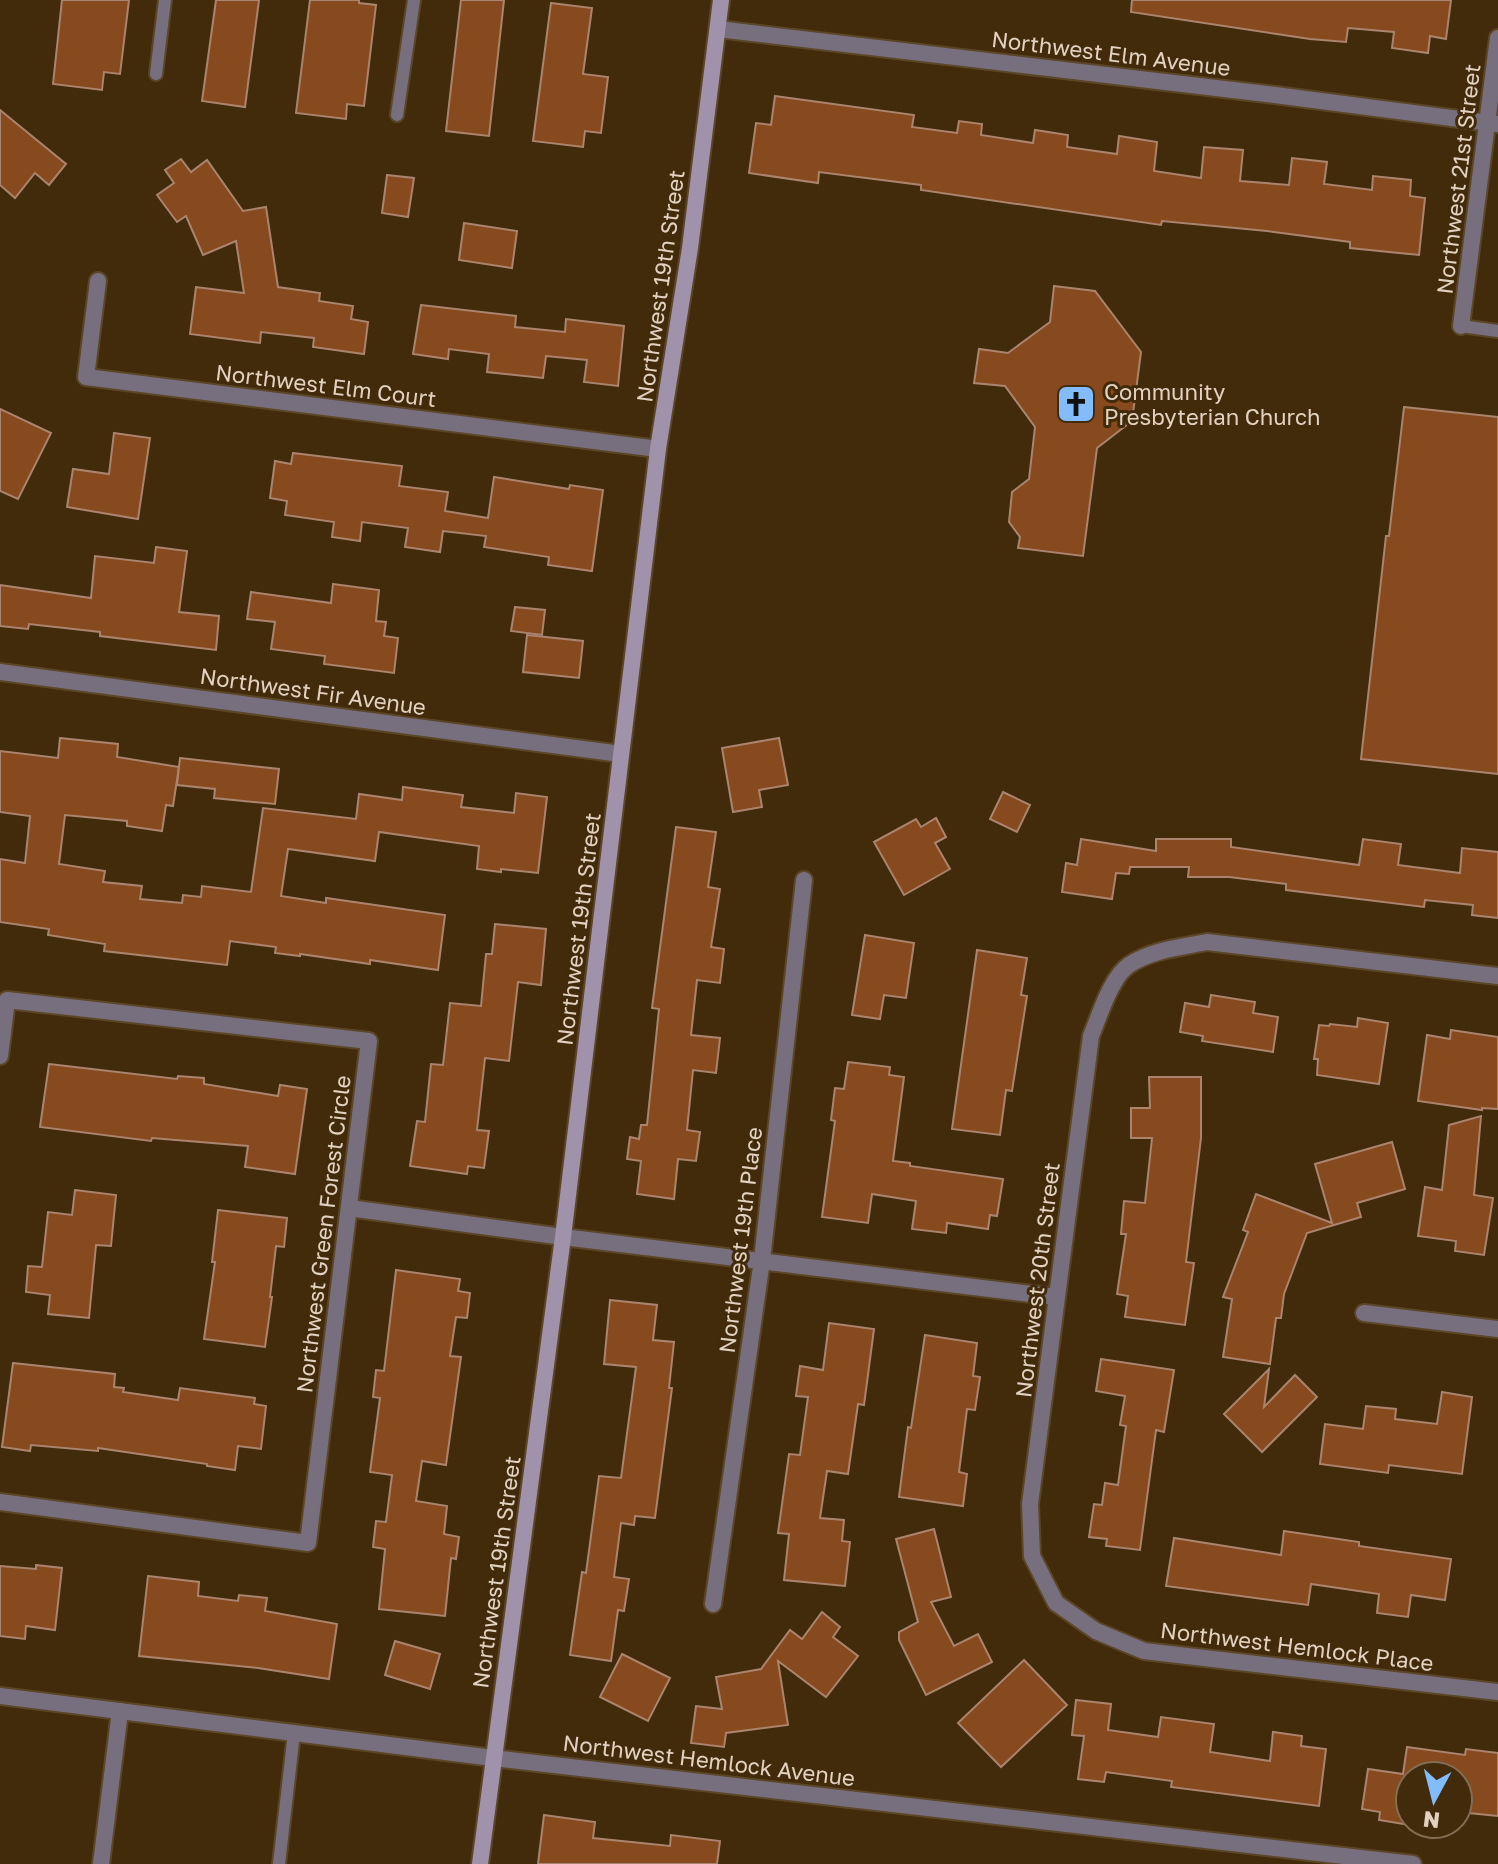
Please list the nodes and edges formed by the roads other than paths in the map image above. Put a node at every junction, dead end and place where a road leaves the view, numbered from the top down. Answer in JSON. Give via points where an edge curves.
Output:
{"nodes":[{"id":1,"x":165,"y":0,"type":"edge"},
{"id":2,"x":414,"y":0,"type":"edge"},
{"id":3,"x":721,"y":0,"type":"edge"},
{"id":4,"x":718,"y":29,"type":"junction"},
{"id":5,"x":1498,"y":38,"type":"edge"},
{"id":6,"x":156,"y":74,"type":"dead end"},
{"id":7,"x":397,"y":115,"type":"dead end"},
{"id":8,"x":1493,"y":123,"type":"edge"},
{"id":9,"x":98,"y":281,"type":"dead end"},
{"id":10,"x":1461,"y":326,"type":"joint"},
{"id":11,"x":1498,"y":331,"type":"edge"},
{"id":12,"x":658,"y":449,"type":"junction"},
{"id":13,"x":0,"y":672,"type":"edge"},
{"id":14,"x":621,"y":754,"type":"junction"},
{"id":15,"x":804,"y":880,"type":"dead end"},
{"id":16,"x":1498,"y":976,"type":"edge"},
{"id":17,"x":0,"y":1056,"type":"edge"},
{"id":18,"x":349,"y":1208,"type":"junction"},
{"id":19,"x":563,"y":1237,"type":"junction"},
{"id":20,"x":762,"y":1260,"type":"junction"},
{"id":21,"x":1056,"y":1297,"type":"junction"},
{"id":22,"x":1364,"y":1313,"type":"dead end"},
{"id":23,"x":1498,"y":1329,"type":"edge"},
{"id":24,"x":0,"y":1502,"type":"edge"},
{"id":25,"x":1056,"y":1603,"type":"joint"},
{"id":26,"x":713,"y":1604,"type":"dead end"},
{"id":27,"x":1498,"y":1692,"type":"edge"},
{"id":28,"x":0,"y":1696,"type":"edge"},
{"id":29,"x":120,"y":1711,"type":"junction"},
{"id":30,"x":294,"y":1733,"type":"junction"},
{"id":31,"x":493,"y":1758,"type":"junction"},
{"id":32,"x":101,"y":1864,"type":"edge"},
{"id":33,"x":279,"y":1864,"type":"edge"},
{"id":34,"x":480,"y":1864,"type":"edge"},
{"id":35,"x":1413,"y":1864,"type":"edge"}],
"edges":[{"from":1,"to":6,"type":"lane"},
{"from":2,"to":7,"type":"lane"},
{"from":3,"to":4,"type":"main road","name":"Northwest 19th Street"},
{"from":4,"to":8,"type":"street","name":"Northwest Elm Avenue"},
{"from":4,"to":12,"type":"main road","name":"Northwest 19th Street"},
{"from":5,"to":8,"type":"street","name":"Northwest 21st Street"},
{"from":8,"to":10,"type":"street","name":"Northwest 21st Street"},
{"from":9,"to":12,"type":"street","name":"Northwest Elm Court","via":[[86,377]]},
{"from":10,"to":11,"type":"lane"},
{"from":12,"to":14,"type":"main road","name":"Northwest 19th Street"},
{"from":13,"to":14,"type":"street","name":"Northwest Fir Avenue"},
{"from":14,"to":19,"type":"main road","name":"Northwest 19th Street"},
{"from":15,"to":20,"type":"street","name":"Northwest 19th Place"},
{"from":16,"to":21,"type":"street","name":"Northwest 20th Street","via":[[1207,942],[1166,950],[1127,966],[1106,998],[1091,1036]]},
{"from":17,"to":18,"type":"street","name":"Northwest Green Forest Circle","via":[[7,1000],[369,1041]]},
{"from":18,"to":19,"type":"street"},
{"from":18,"to":24,"type":"street","name":"Northwest Green Forest Circle","via":[[308,1543]]},
{"from":19,"to":20,"type":"street"},
{"from":19,"to":31,"type":"main road","name":"Northwest 19th Street"},
{"from":20,"to":21,"type":"street"},
{"from":20,"to":26,"type":"street","name":"Northwest 19th Place"},
{"from":21,"to":25,"type":"street","name":"Northwest 20th Street","via":[[1030,1504],[1032,1556]]},
{"from":22,"to":23,"type":"street"},
{"from":25,"to":27,"type":"street","name":"Northwest Hemlock Place","via":[[1096,1631],[1144,1651]]},
{"from":28,"to":29,"type":"street","name":"Northwest Hemlock Avenue"},
{"from":29,"to":30,"type":"street","name":"Northwest Hemlock Avenue"},
{"from":29,"to":32,"type":"street"},
{"from":30,"to":31,"type":"street","name":"Northwest Hemlock Avenue"},
{"from":30,"to":33,"type":"lane"},
{"from":31,"to":34,"type":"main road","name":"Northwest 19th Street"},
{"from":31,"to":35,"type":"street","name":"Northwest Hemlock Avenue"}]}
